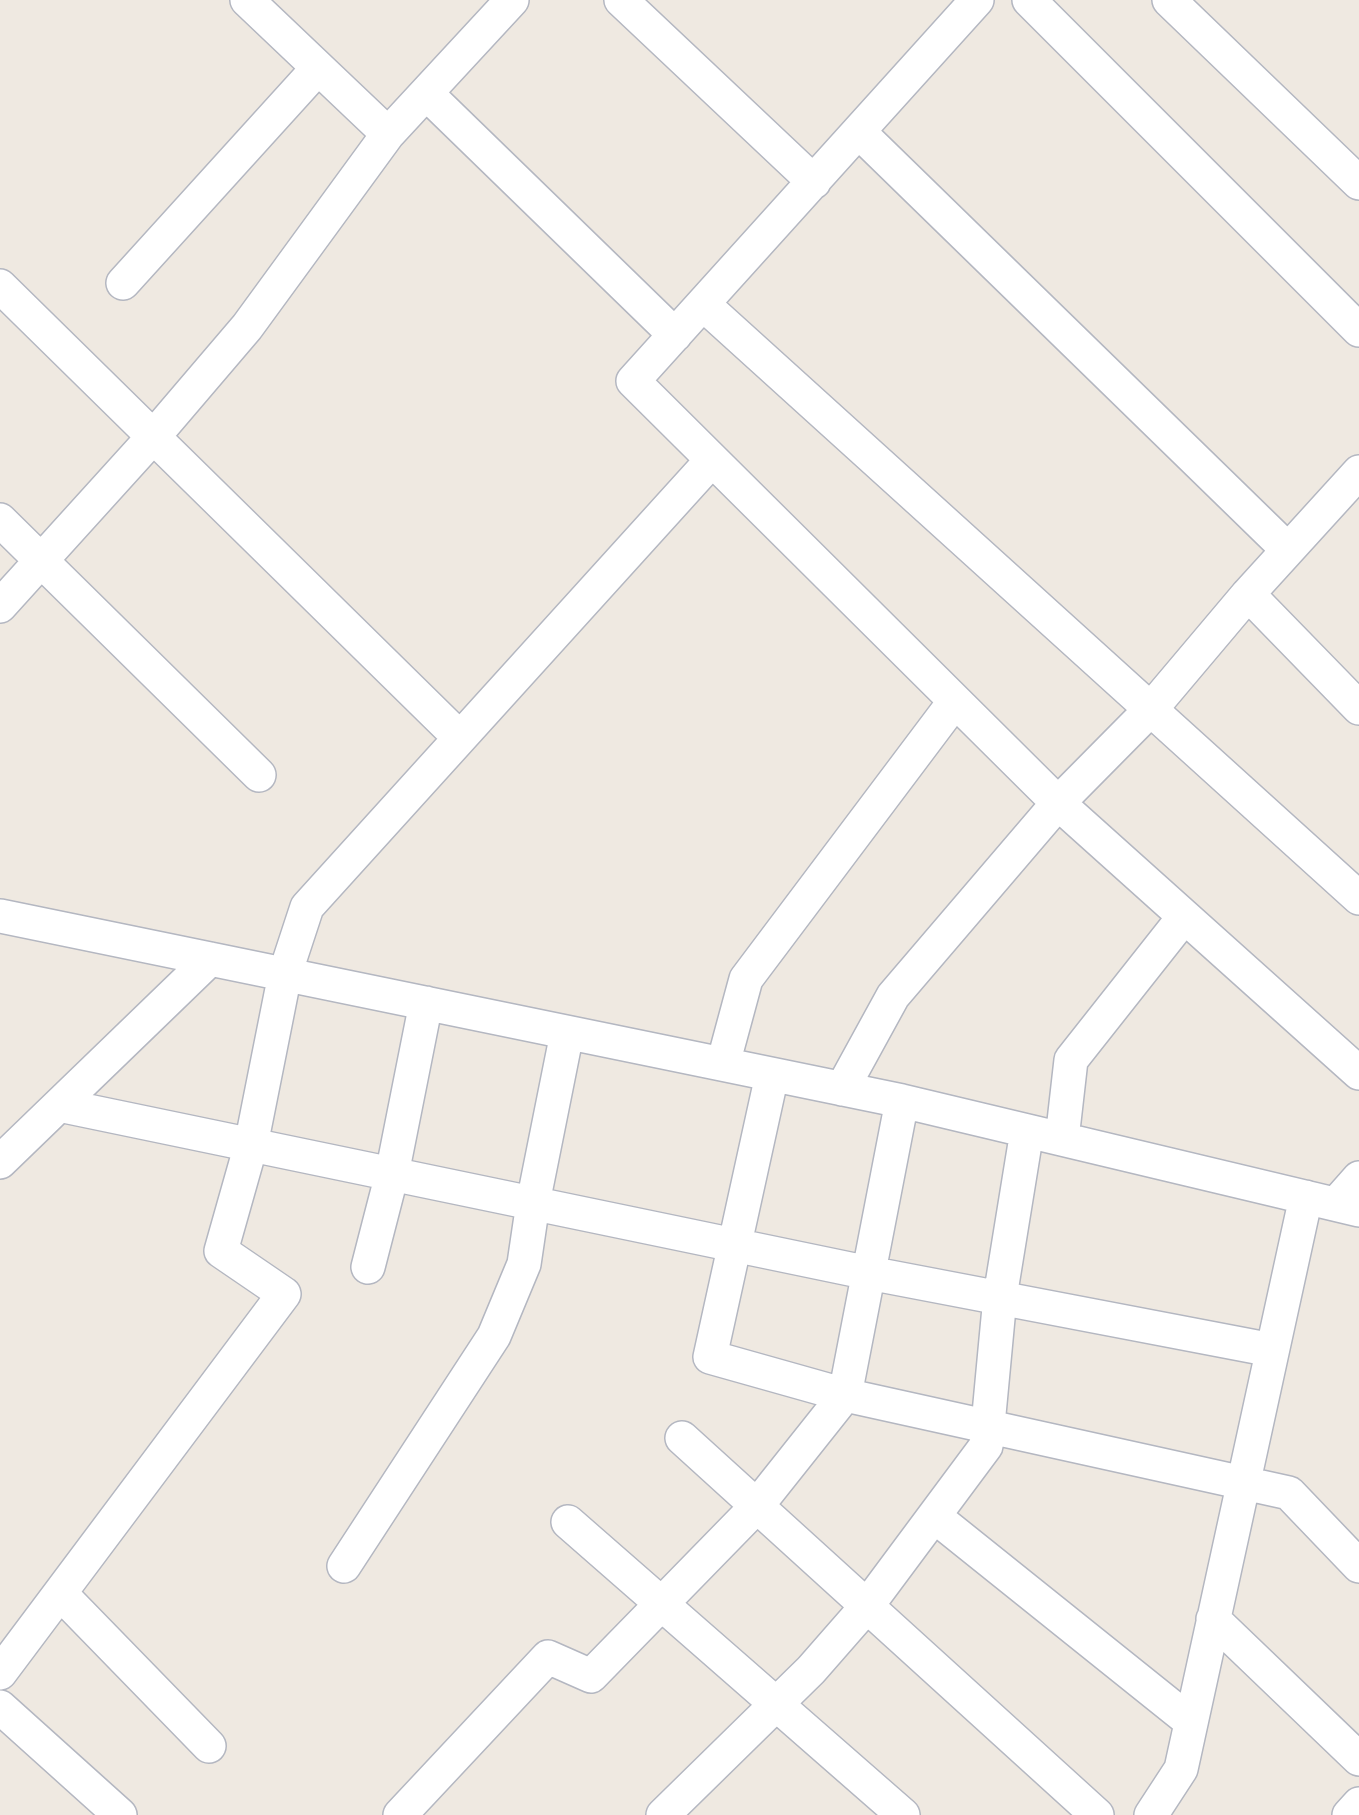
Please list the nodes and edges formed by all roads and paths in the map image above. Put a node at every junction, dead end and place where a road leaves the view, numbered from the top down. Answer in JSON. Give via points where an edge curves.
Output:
{"nodes":[{"id":1,"x":512,"y":0,"type":"edge"},
{"id":2,"x":621,"y":0,"type":"edge"},
{"id":3,"x":977,"y":0,"type":"edge"},
{"id":4,"x":1029,"y":0,"type":"edge"},
{"id":5,"x":1169,"y":0,"type":"edge"},
{"id":6,"x":257,"y":3,"type":"edge"},
{"id":7,"x":318,"y":68,"type":"junction"},
{"id":8,"x":426,"y":93,"type":"junction"},
{"id":9,"x":859,"y":132,"type":"junction"},
{"id":10,"x":388,"y":134,"type":"junction"},
{"id":11,"x":814,"y":182,"type":"junction"},
{"id":12,"x":1359,"y":183,"type":"edge"},
{"id":13,"x":123,"y":284,"type":"dead end"},
{"id":14,"x":0,"y":286,"type":"edge"},
{"id":15,"x":703,"y":304,"type":"junction"},
{"id":16,"x":1359,"y":330,"type":"edge"},
{"id":17,"x":675,"y":334,"type":"junction"},
{"id":18,"x":154,"y":436,"type":"junction"},
{"id":19,"x":712,"y":460,"type":"junction"},
{"id":20,"x":1359,"y":472,"type":"edge"},
{"id":21,"x":0,"y":520,"type":"edge"},
{"id":22,"x":1288,"y":550,"type":"junction"},
{"id":23,"x":41,"y":561,"type":"junction"},
{"id":24,"x":1248,"y":594,"type":"junction"},
{"id":25,"x":0,"y":606,"type":"edge"},
{"id":26,"x":954,"y":701,"type":"junction"},
{"id":27,"x":1359,"y":708,"type":"edge"},
{"id":28,"x":1151,"y":709,"type":"junction"},
{"id":29,"x":460,"y":738,"type":"junction"},
{"id":30,"x":259,"y":776,"type":"dead end"},
{"id":31,"x":1058,"y":803,"type":"junction"},
{"id":32,"x":1359,"y":898,"type":"edge"},
{"id":33,"x":1185,"y":917,"type":"junction"},
{"id":34,"x":6,"y":924,"type":"edge"},
{"id":35,"x":210,"y":959,"type":"junction"},
{"id":36,"x":285,"y":975,"type":"junction"},
{"id":37,"x":426,"y":1003,"type":"junction"},
{"id":38,"x":567,"y":1033,"type":"junction"},
{"id":39,"x":723,"y":1064,"type":"junction"},
{"id":40,"x":1359,"y":1073,"type":"edge"},
{"id":41,"x":772,"y":1074,"type":"junction"},
{"id":42,"x":842,"y":1089,"type":"junction"},
{"id":43,"x":902,"y":1101,"type":"junction"},
{"id":44,"x":59,"y":1106,"type":"junction"},
{"id":45,"x":1027,"y":1131,"type":"junction"},
{"id":46,"x":1062,"y":1139,"type":"junction"},
{"id":47,"x":251,"y":1145,"type":"junction"},
{"id":48,"x":0,"y":1162,"type":"edge"},
{"id":49,"x":392,"y":1174,"type":"junction"},
{"id":50,"x":1359,"y":1178,"type":"edge"},
{"id":51,"x":533,"y":1203,"type":"junction"},
{"id":52,"x":1333,"y":1204,"type":"edge"},
{"id":53,"x":736,"y":1244,"type":"junction"},
{"id":54,"x":368,"y":1267,"type":"dead end"},
{"id":55,"x":869,"y":1273,"type":"junction"},
{"id":56,"x":1000,"y":1297,"type":"junction"},
{"id":57,"x":1272,"y":1350,"type":"junction"},
{"id":58,"x":845,"y":1395,"type":"junction"},
{"id":59,"x":988,"y":1426,"type":"junction"},
{"id":60,"x":682,"y":1438,"type":"dead end"},
{"id":61,"x":1243,"y":1483,"type":"junction"},
{"id":62,"x":756,"y":1507,"type":"junction"},
{"id":63,"x":934,"y":1516,"type":"junction"},
{"id":64,"x":568,"y":1522,"type":"dead end"},
{"id":65,"x":344,"y":1566,"type":"dead end"},
{"id":66,"x":1359,"y":1566,"type":"edge"},
{"id":67,"x":60,"y":1593,"type":"junction"},
{"id":68,"x":661,"y":1604,"type":"junction"},
{"id":69,"x":867,"y":1606,"type":"junction"},
{"id":70,"x":1213,"y":1619,"type":"junction"},
{"id":71,"x":0,"y":1673,"type":"edge"},
{"id":72,"x":776,"y":1704,"type":"junction"},
{"id":73,"x":0,"y":1707,"type":"edge"},
{"id":74,"x":1191,"y":1722,"type":"junction"},
{"id":75,"x":208,"y":1746,"type":"dead end"},
{"id":76,"x":1359,"y":1759,"type":"edge"},
{"id":77,"x":1359,"y":1804,"type":"edge"},
{"id":78,"x":120,"y":1815,"type":"edge"},
{"id":79,"x":400,"y":1815,"type":"edge"},
{"id":80,"x":663,"y":1815,"type":"edge"},
{"id":81,"x":903,"y":1815,"type":"edge"},
{"id":82,"x":1096,"y":1815,"type":"edge"},
{"id":83,"x":1151,"y":1815,"type":"edge"},
{"id":84,"x":1349,"y":1815,"type":"edge"}],
"edges":[{"from":1,"to":8,"type":"street"},
{"from":2,"to":11,"type":"street"},
{"from":3,"to":9,"type":"street"},
{"from":4,"to":16,"type":"street"},
{"from":5,"to":12,"type":"street"},
{"from":6,"to":7,"type":"street"},
{"from":7,"to":10,"type":"street"},
{"from":7,"to":13,"type":"street"},
{"from":8,"to":10,"type":"street"},
{"from":8,"to":17,"type":"street"},
{"from":9,"to":11,"type":"street"},
{"from":9,"to":22,"type":"street"},
{"from":10,"to":18,"type":"street","via":[[247,327]]},
{"from":11,"to":15,"type":"street"},
{"from":14,"to":18,"type":"street"},
{"from":15,"to":17,"type":"street"},
{"from":15,"to":28,"type":"street"},
{"from":17,"to":19,"type":"street","via":[[633,381]]},
{"from":18,"to":23,"type":"street"},
{"from":18,"to":29,"type":"street"},
{"from":19,"to":26,"type":"street"},
{"from":19,"to":29,"type":"street"},
{"from":20,"to":22,"type":"street"},
{"from":21,"to":23,"type":"street"},
{"from":22,"to":24,"type":"street"},
{"from":23,"to":25,"type":"street"},
{"from":23,"to":30,"type":"street"},
{"from":24,"to":27,"type":"street"},
{"from":24,"to":28,"type":"street"},
{"from":26,"to":31,"type":"street"},
{"from":26,"to":39,"type":"street","via":[[746,979]]},
{"from":28,"to":31,"type":"street"},
{"from":28,"to":32,"type":"street"},
{"from":29,"to":36,"type":"street","via":[[307,907]]},
{"from":31,"to":33,"type":"street"},
{"from":31,"to":42,"type":"street","via":[[892,996]]},
{"from":33,"to":40,"type":"street"},
{"from":33,"to":46,"type":"street","via":[[1071,1060]]},
{"from":34,"to":35,"type":"street"},
{"from":35,"to":36,"type":"street"},
{"from":35,"to":44,"type":"street"},
{"from":36,"to":37,"type":"street"},
{"from":36,"to":47,"type":"street"},
{"from":37,"to":38,"type":"street"},
{"from":37,"to":49,"type":"street"},
{"from":38,"to":39,"type":"street"},
{"from":38,"to":51,"type":"street"},
{"from":39,"to":41,"type":"street"},
{"from":41,"to":42,"type":"street"},
{"from":41,"to":53,"type":"street"},
{"from":42,"to":43,"type":"street"},
{"from":43,"to":45,"type":"street"},
{"from":43,"to":55,"type":"street"},
{"from":44,"to":47,"type":"street"},
{"from":44,"to":48,"type":"street"},
{"from":45,"to":46,"type":"street"},
{"from":45,"to":56,"type":"street"},
{"from":46,"to":52,"type":"street"},
{"from":47,"to":49,"type":"street"},
{"from":47,"to":67,"type":"street","via":[[221,1251],[284,1294]]},
{"from":49,"to":51,"type":"street"},
{"from":49,"to":54,"type":"street"},
{"from":50,"to":52,"type":"street"},
{"from":51,"to":53,"type":"street"},
{"from":51,"to":65,"type":"street","via":[[524,1264],[494,1336]]},
{"from":52,"to":57,"type":"street"},
{"from":53,"to":55,"type":"street"},
{"from":53,"to":58,"type":"street","via":[[710,1357]]},
{"from":55,"to":56,"type":"street"},
{"from":55,"to":58,"type":"street"},
{"from":56,"to":57,"type":"street"},
{"from":56,"to":59,"type":"street"},
{"from":57,"to":61,"type":"street"},
{"from":58,"to":59,"type":"street"},
{"from":58,"to":62,"type":"street"},
{"from":59,"to":61,"type":"street"},
{"from":59,"to":63,"type":"street","via":[[986,1446]]},
{"from":60,"to":62,"type":"street"},
{"from":61,"to":66,"type":"street","via":[[1289,1493]]},
{"from":61,"to":70,"type":"street"},
{"from":62,"to":68,"type":"street"},
{"from":62,"to":69,"type":"street"},
{"from":63,"to":69,"type":"street"},
{"from":63,"to":74,"type":"street"},
{"from":64,"to":68,"type":"street"},
{"from":67,"to":71,"type":"street"},
{"from":67,"to":75,"type":"street"},
{"from":68,"to":72,"type":"street"},
{"from":68,"to":79,"type":"street","via":[[591,1676],[548,1657]]},
{"from":69,"to":72,"type":"street"},
{"from":69,"to":82,"type":"street"},
{"from":70,"to":74,"type":"street"},
{"from":70,"to":76,"type":"street"},
{"from":72,"to":80,"type":"street"},
{"from":72,"to":81,"type":"street"},
{"from":73,"to":78,"type":"street"},
{"from":74,"to":83,"type":"street","via":[[1180,1769]]},
{"from":77,"to":84,"type":"street"}]}
